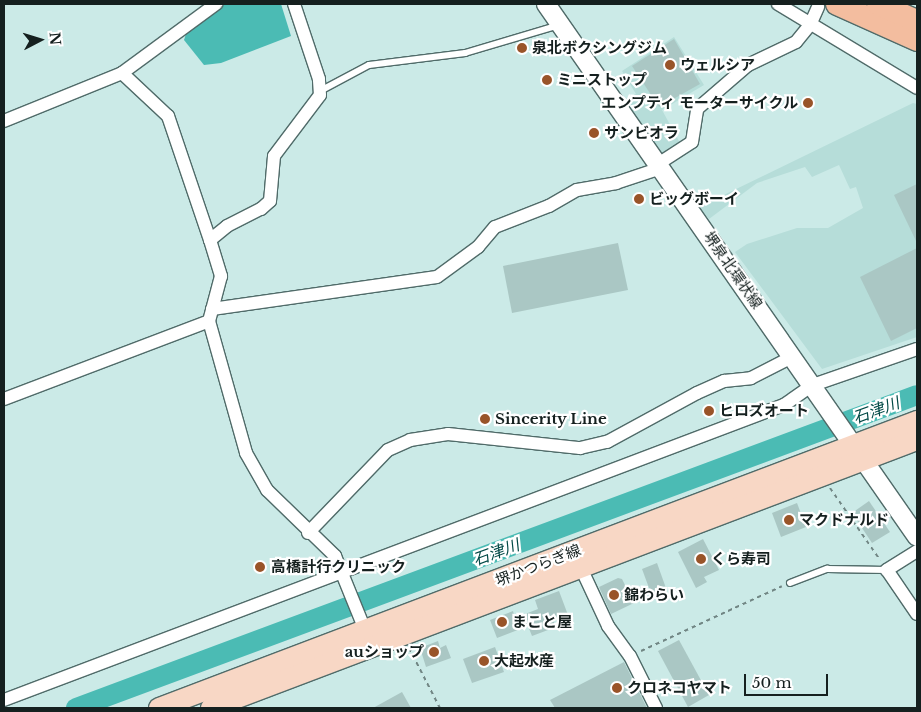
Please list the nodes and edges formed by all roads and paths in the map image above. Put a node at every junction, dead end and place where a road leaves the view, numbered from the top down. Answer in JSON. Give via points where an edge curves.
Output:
{"nodes":[{"id":1,"x":216,"y":4,"type":"edge"},
{"id":2,"x":294,"y":4,"type":"edge"},
{"id":3,"x":546,"y":4,"type":"edge"},
{"id":4,"x":778,"y":4,"type":"edge"},
{"id":5,"x":878,"y":4,"type":"edge"},
{"id":6,"x":828,"y":5,"type":"edge"},
{"id":7,"x":917,"y":21,"type":"edge"},
{"id":8,"x":560,"y":24,"type":"junction"},
{"id":9,"x":810,"y":25,"type":"junction"},
{"id":10,"x":917,"y":40,"type":"edge"},
{"id":11,"x":122,"y":74,"type":"junction"},
{"id":12,"x":917,"y":88,"type":"edge"},
{"id":13,"x":320,"y":91,"type":"junction"},
{"id":14,"x":4,"y":121,"type":"edge"},
{"id":15,"x":660,"y":166,"type":"junction"},
{"id":16,"x":210,"y":240,"type":"junction"},
{"id":17,"x":211,"y":315,"type":"junction"},
{"id":18,"x":917,"y":349,"type":"edge"},
{"id":19,"x":794,"y":356,"type":"junction"},
{"id":20,"x":817,"y":390,"type":"junction"},
{"id":21,"x":4,"y":398,"type":"edge"},
{"id":22,"x":917,"y":420,"type":"edge"},
{"id":23,"x":917,"y":440,"type":"edge"},
{"id":24,"x":855,"y":445,"type":"junction"},
{"id":25,"x":829,"y":486,"type":"dead end"},
{"id":26,"x":308,"y":532,"type":"junction"},
{"id":27,"x":917,"y":537,"type":"edge"},
{"id":28,"x":917,"y":551,"type":"edge"},
{"id":29,"x":581,"y":568,"type":"junction"},
{"id":30,"x":887,"y":570,"type":"junction"},
{"id":31,"x":342,"y":572,"type":"junction"},
{"id":32,"x":790,"y":582,"type":"joint"},
{"id":33,"x":917,"y":614,"type":"edge"},
{"id":34,"x":366,"y":632,"type":"junction"},
{"id":35,"x":403,"y":636,"type":"junction"},
{"id":36,"x":630,"y":656,"type":"junction"},
{"id":37,"x":4,"y":700,"type":"edge"},
{"id":38,"x":159,"y":708,"type":"edge"},
{"id":39,"x":211,"y":708,"type":"edge"},
{"id":40,"x":440,"y":708,"type":"edge"},
{"id":41,"x":656,"y":708,"type":"edge"}],
"edges":[{"from":1,"to":11,"type":"street"},
{"from":2,"to":13,"type":"street"},
{"from":3,"to":8,"type":"main road","name":"堺泉北環状線"},
{"from":4,"to":9,"type":"street"},
{"from":5,"to":7,"type":"highway"},
{"from":6,"to":9,"type":"street"},
{"from":6,"to":10,"type":"highway"},
{"from":8,"to":13,"type":"lane","via":[[465,52],[369,65]]},
{"from":8,"to":15,"type":"main road","name":"堺泉北環状線"},
{"from":9,"to":12,"type":"street"},
{"from":9,"to":15,"type":"street","via":[[796,42],[748,65],[697,109],[692,142]]},
{"from":11,"to":14,"type":"street"},
{"from":11,"to":16,"type":"street","via":[[168,116]]},
{"from":13,"to":16,"type":"street","via":[[317,103],[274,156],[270,201]]},
{"from":15,"to":17,"type":"street","via":[[616,183],[577,190],[550,206],[495,227],[478,247],[437,277]]},
{"from":15,"to":19,"type":"main road","name":"堺泉北環状線"},
{"from":16,"to":17,"type":"street","via":[[221,276]]},
{"from":17,"to":21,"type":"street"},
{"from":17,"to":26,"type":"street","via":[[239,431],[254,471],[285,510]]},
{"from":18,"to":20,"type":"street"},
{"from":19,"to":20,"type":"main road","name":"堺泉北環状線"},
{"from":19,"to":26,"type":"street","via":[[751,378],[724,381],[697,393],[607,442],[580,448],[448,434],[430,434],[410,440],[388,450]]},
{"from":20,"to":24,"type":"main road","name":"堺泉北環状線"},
{"from":20,"to":31,"type":"street"},
{"from":22,"to":24,"type":"main road","name":"堺かつらぎ線"},
{"from":23,"to":24,"type":"main road","name":"堺かつらぎ線"},
{"from":24,"to":27,"type":"main road","name":"堺泉北環状線"},
{"from":24,"to":29,"type":"main road","name":"堺かつらぎ線"},
{"from":24,"to":34,"type":"main road","name":"堺かつらぎ線"},
{"from":25,"to":30,"type":"path"},
{"from":26,"to":31,"type":"street","via":[[335,556]]},
{"from":28,"to":30,"type":"street"},
{"from":29,"to":35,"type":"main road","name":"堺かつらぎ線"},
{"from":29,"to":36,"type":"street","via":[[608,626]]},
{"from":30,"to":32,"type":"lane","via":[[827,570]]},
{"from":30,"to":33,"type":"street"},
{"from":31,"to":34,"type":"street"},
{"from":31,"to":37,"type":"street"},
{"from":32,"to":36,"type":"path"},
{"from":34,"to":35,"type":"main road","name":"堺かつらぎ線"},
{"from":34,"to":38,"type":"main road","name":"堺かつらぎ線"},
{"from":34,"to":39,"type":"main road","name":"堺かつらぎ線"},
{"from":35,"to":40,"type":"path"},
{"from":36,"to":41,"type":"street"}]}
